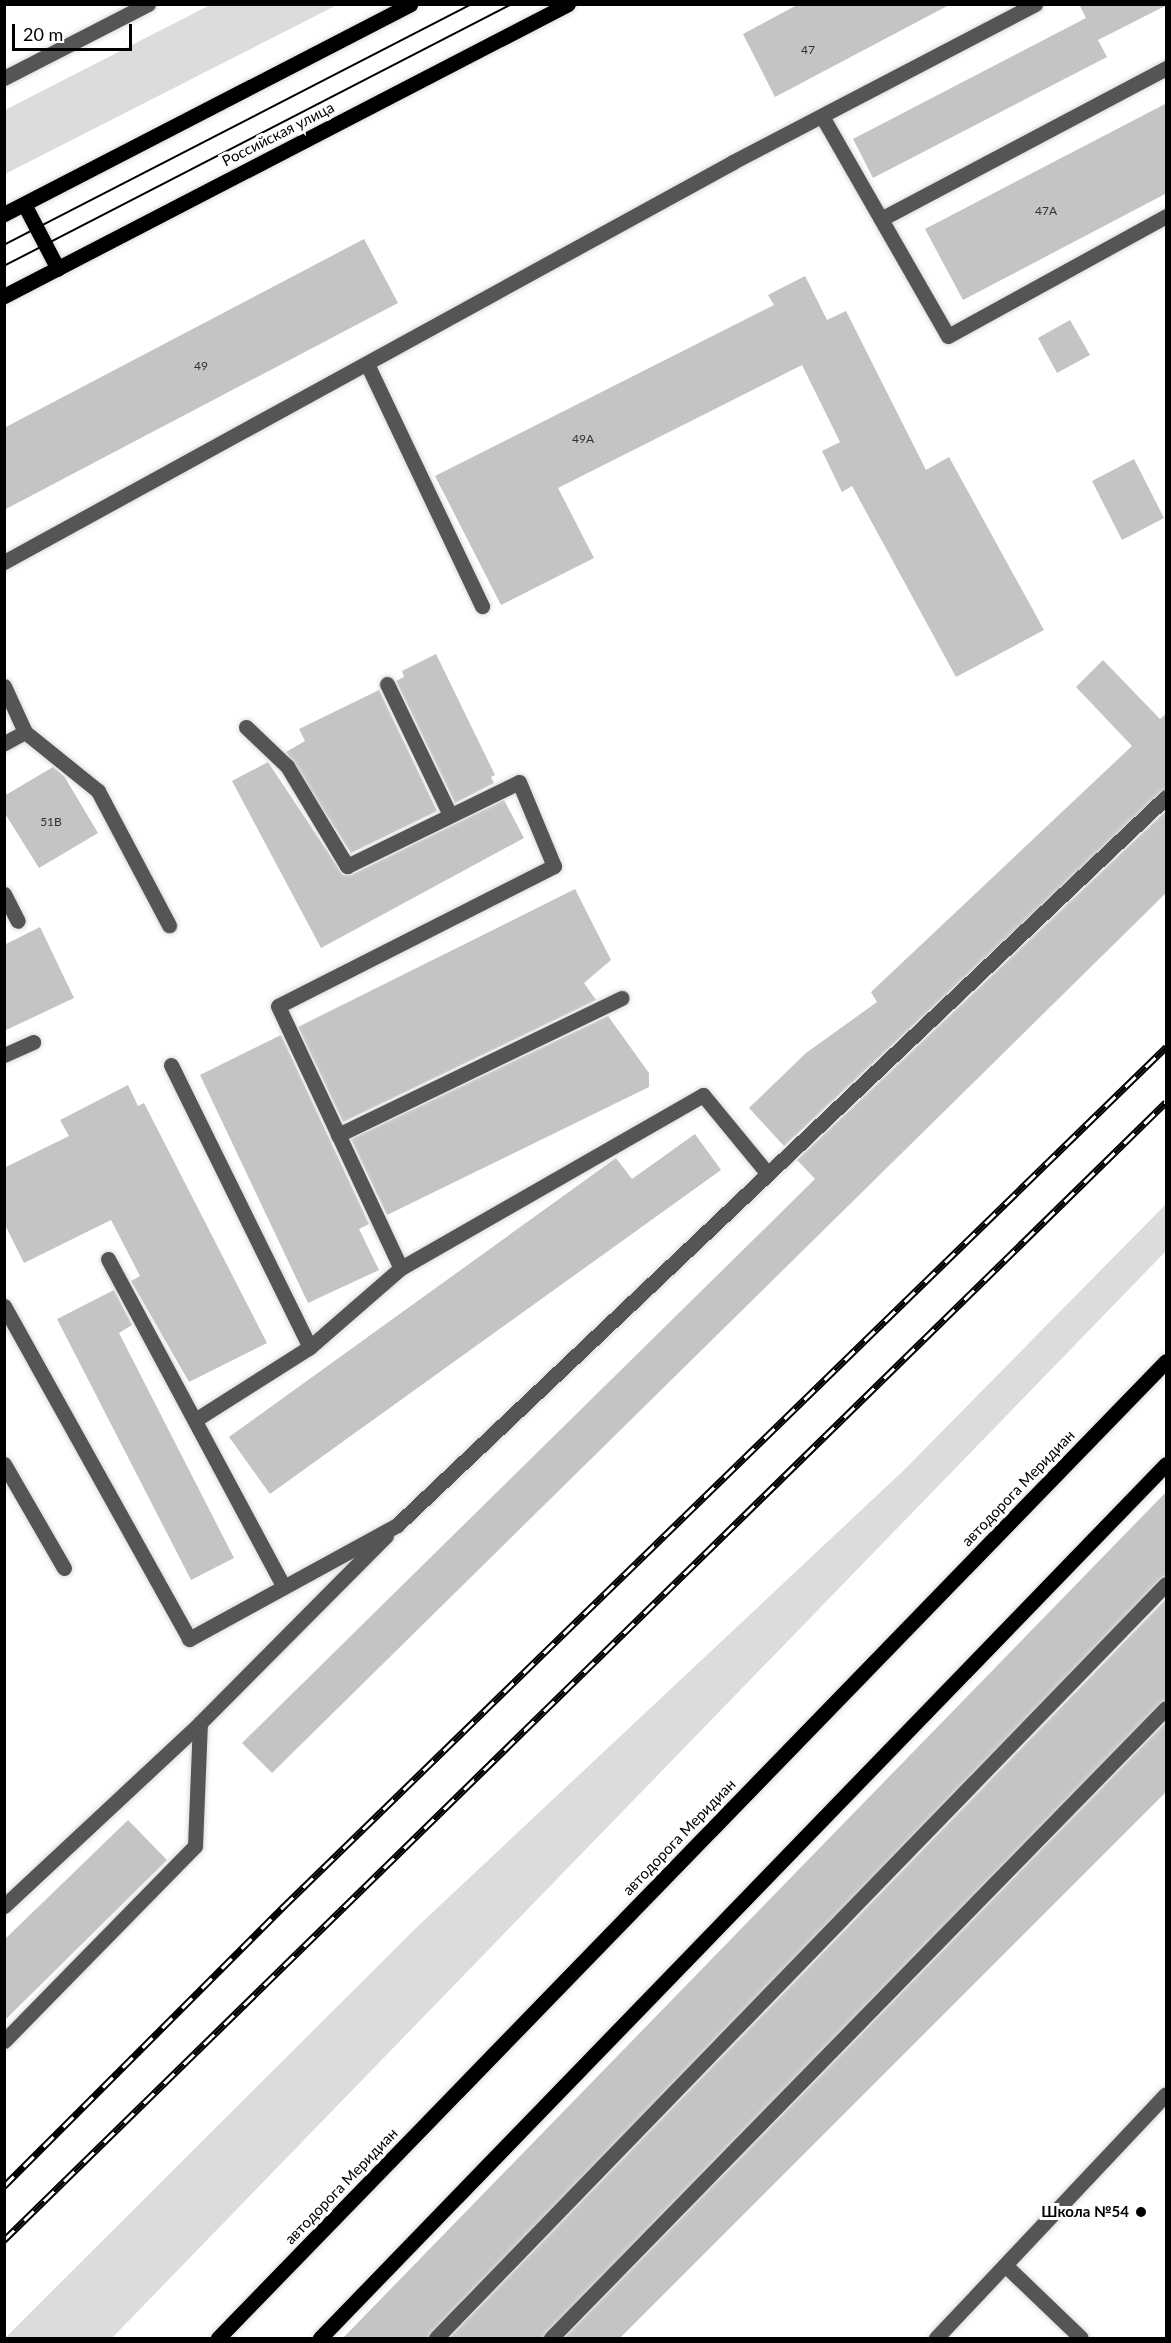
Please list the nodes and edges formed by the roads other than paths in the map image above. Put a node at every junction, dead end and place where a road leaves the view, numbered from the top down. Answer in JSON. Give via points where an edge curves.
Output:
{"nodes":[{"id":1,"x":148,"y":4,"type":"edge"},
{"id":2,"x":410,"y":4,"type":"edge"},
{"id":3,"x":568,"y":4,"type":"edge"},
{"id":4,"x":1035,"y":4,"type":"edge"},
{"id":5,"x":1167,"y":68,"type":"edge"},
{"id":6,"x":4,"y":78,"type":"edge"},
{"id":7,"x":824,"y":118,"type":"junction"},
{"id":8,"x":24,"y":204,"type":"junction"},
{"id":9,"x":4,"y":214,"type":"edge"},
{"id":10,"x":1167,"y":216,"type":"edge"},
{"id":11,"x":881,"y":219,"type":"junction"},
{"id":12,"x":57,"y":269,"type":"junction"},
{"id":13,"x":4,"y":296,"type":"edge"},
{"id":14,"x":368,"y":366,"type":"junction"},
{"id":15,"x":4,"y":562,"type":"edge"},
{"id":16,"x":482,"y":606,"type":"dead end"},
{"id":17,"x":387,"y":684,"type":"dead end"},
{"id":18,"x":4,"y":686,"type":"edge"},
{"id":19,"x":246,"y":727,"type":"dead end"},
{"id":20,"x":25,"y":732,"type":"junction"},
{"id":21,"x":4,"y":743,"type":"edge"},
{"id":22,"x":1167,"y":798,"type":"edge"},
{"id":23,"x":449,"y":813,"type":"junction"},
{"id":24,"x":4,"y":894,"type":"edge"},
{"id":25,"x":18,"y":921,"type":"dead end"},
{"id":26,"x":169,"y":925,"type":"dead end"},
{"id":27,"x":622,"y":998,"type":"dead end"},
{"id":28,"x":33,"y":1042,"type":"dead end"},
{"id":29,"x":4,"y":1055,"type":"edge"},
{"id":30,"x":171,"y":1065,"type":"dead end"},
{"id":31,"x":338,"y":1135,"type":"junction"},
{"id":32,"x":768,"y":1174,"type":"junction"},
{"id":33,"x":108,"y":1259,"type":"dead end"},
{"id":34,"x":401,"y":1268,"type":"junction"},
{"id":35,"x":4,"y":1306,"type":"edge"},
{"id":36,"x":310,"y":1347,"type":"junction"},
{"id":37,"x":1167,"y":1361,"type":"edge"},
{"id":38,"x":195,"y":1420,"type":"junction"},
{"id":39,"x":4,"y":1464,"type":"edge"},
{"id":40,"x":1167,"y":1464,"type":"edge"},
{"id":41,"x":397,"y":1525,"type":"junction"},
{"id":42,"x":64,"y":1568,"type":"dead end"},
{"id":43,"x":1167,"y":1584,"type":"edge"},
{"id":44,"x":283,"y":1585,"type":"junction"},
{"id":45,"x":1167,"y":1707,"type":"edge"},
{"id":46,"x":200,"y":1723,"type":"junction"},
{"id":47,"x":4,"y":1906,"type":"edge"},
{"id":48,"x":4,"y":2041,"type":"edge"},
{"id":49,"x":1167,"y":2094,"type":"edge"},
{"id":50,"x":1005,"y":2265,"type":"junction"},
{"id":51,"x":218,"y":2338,"type":"edge"},
{"id":52,"x":320,"y":2338,"type":"edge"},
{"id":53,"x":436,"y":2338,"type":"edge"},
{"id":54,"x":551,"y":2338,"type":"edge"},
{"id":55,"x":936,"y":2338,"type":"edge"},
{"id":56,"x":1081,"y":2338,"type":"edge"}],
"edges":[{"from":1,"to":6,"type":"street"},
{"from":2,"to":8,"type":"main road"},
{"from":3,"to":12,"type":"main road","name":"Российская улица"},
{"from":4,"to":7,"type":"street"},
{"from":5,"to":11,"type":"street"},
{"from":7,"to":11,"type":"street"},
{"from":7,"to":14,"type":"street","via":[[733,162]]},
{"from":8,"to":9,"type":"main road"},
{"from":8,"to":12,"type":"main road"},
{"from":10,"to":11,"type":"street","via":[[948,336]]},
{"from":12,"to":13,"type":"main road","name":"Российская улица"},
{"from":14,"to":15,"type":"street"},
{"from":14,"to":16,"type":"street"},
{"from":17,"to":23,"type":"street"},
{"from":18,"to":20,"type":"street"},
{"from":19,"to":23,"type":"street","via":[[287,766],[347,866]]},
{"from":20,"to":21,"type":"street"},
{"from":20,"to":26,"type":"street","via":[[98,791]]},
{"from":22,"to":32,"type":"street"},
{"from":23,"to":31,"type":"street","via":[[519,782],[554,866],[278,1006]]},
{"from":24,"to":25,"type":"street"},
{"from":27,"to":31,"type":"street"},
{"from":28,"to":29,"type":"street"},
{"from":30,"to":36,"type":"street"},
{"from":31,"to":34,"type":"street"},
{"from":32,"to":34,"type":"street","via":[[703,1095]]},
{"from":32,"to":41,"type":"street"},
{"from":33,"to":38,"type":"street"},
{"from":34,"to":36,"type":"street"},
{"from":35,"to":44,"type":"street","via":[[189,1639]]},
{"from":36,"to":38,"type":"street"},
{"from":37,"to":51,"type":"main road","name":"автодорога Меридиан"},
{"from":38,"to":44,"type":"street"},
{"from":39,"to":42,"type":"street"},
{"from":40,"to":52,"type":"main road"},
{"from":41,"to":44,"type":"street"},
{"from":41,"to":46,"type":"street"},
{"from":43,"to":53,"type":"street"},
{"from":45,"to":54,"type":"street"},
{"from":46,"to":47,"type":"street"},
{"from":46,"to":48,"type":"street","via":[[195,1846]]},
{"from":49,"to":50,"type":"street"},
{"from":50,"to":55,"type":"street"},
{"from":50,"to":56,"type":"street"}]}
